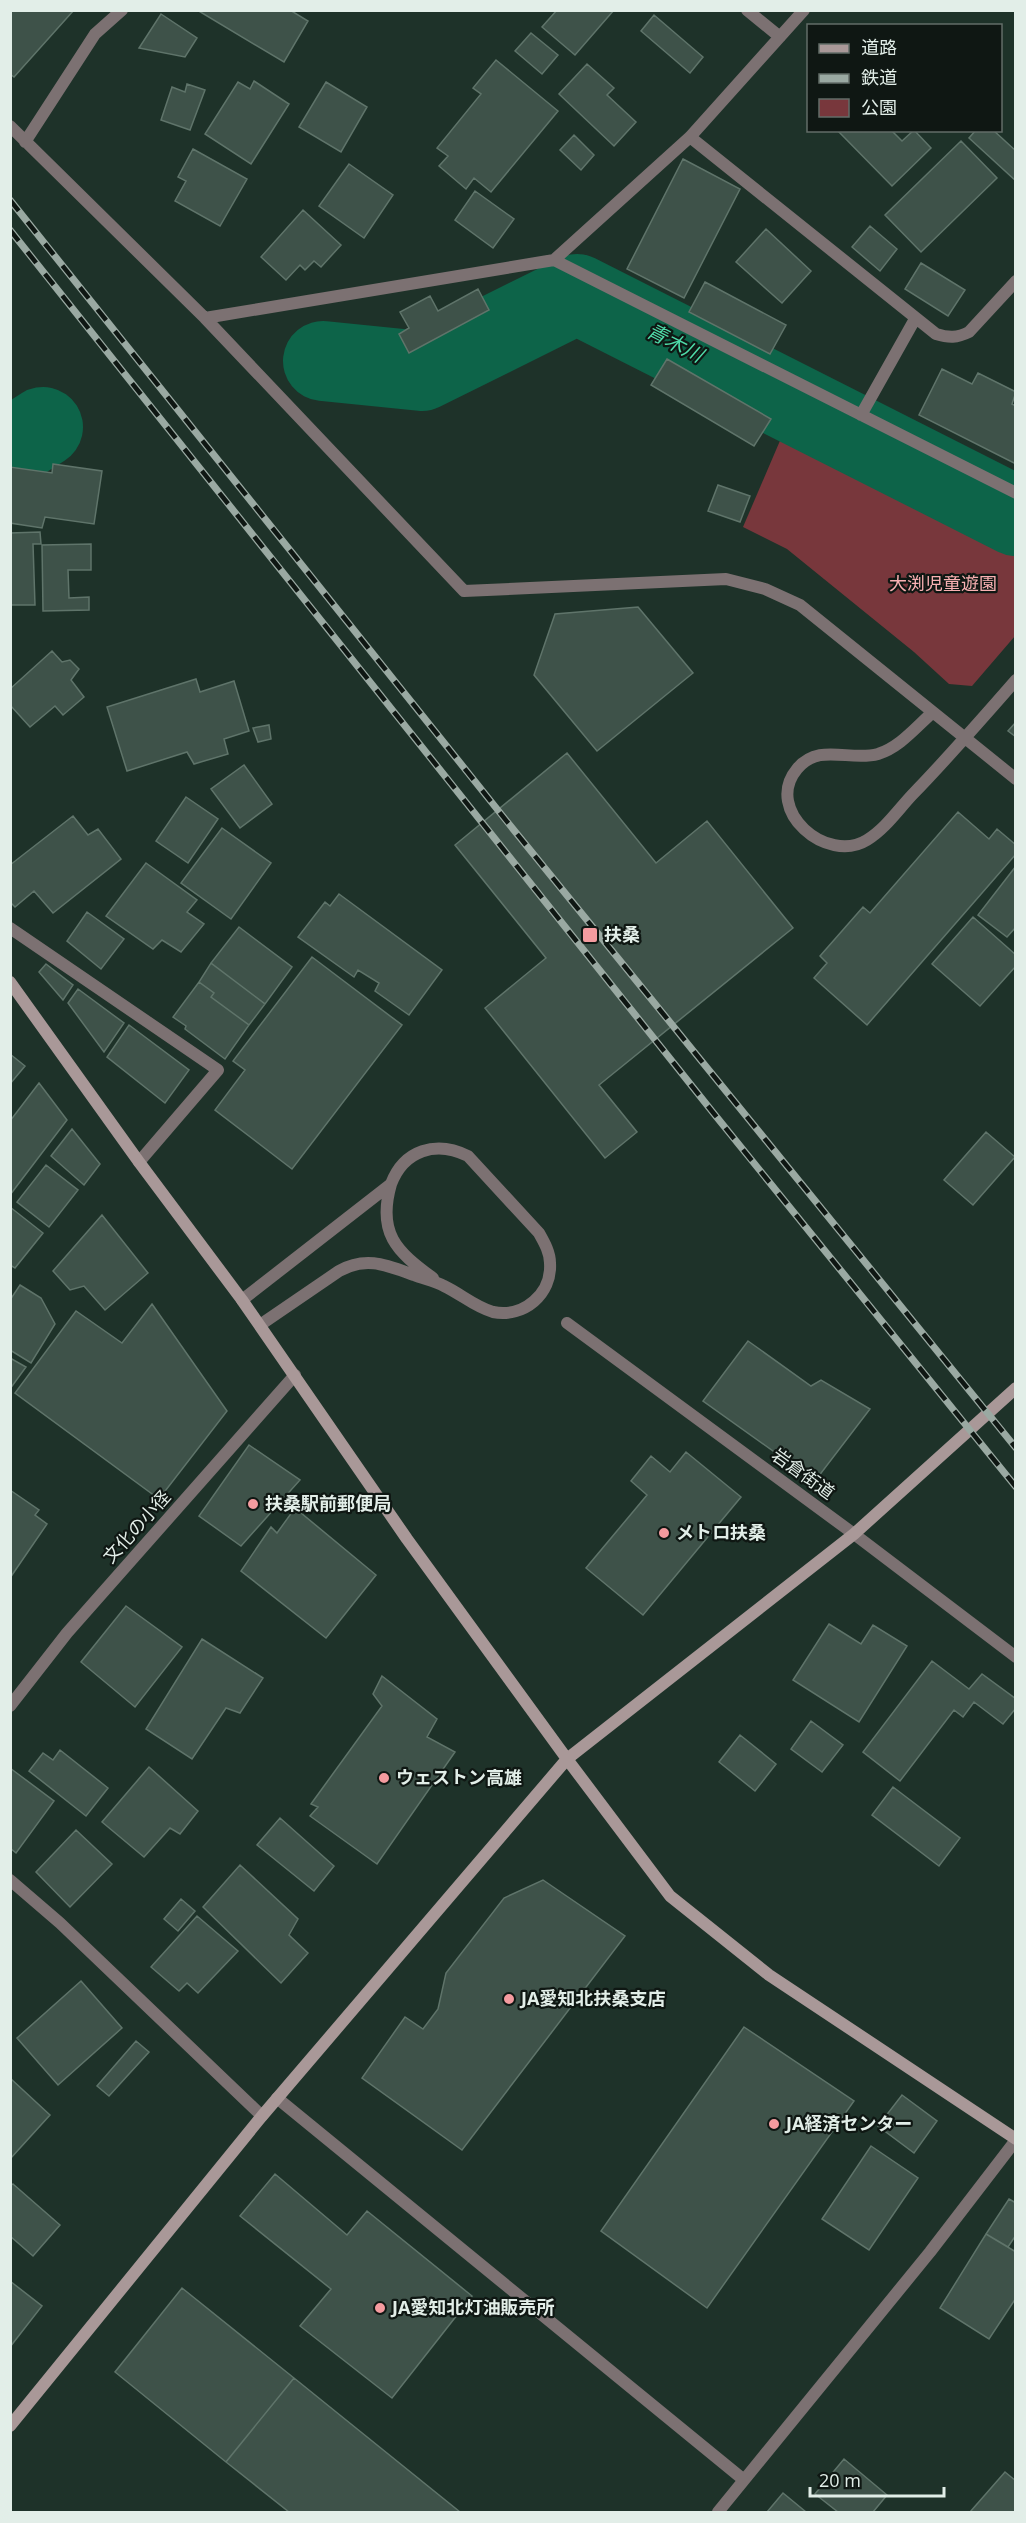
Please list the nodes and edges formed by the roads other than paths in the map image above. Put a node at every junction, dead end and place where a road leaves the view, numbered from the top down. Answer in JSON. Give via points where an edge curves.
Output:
{"nodes":[{"id":1,"x":122,"y":10,"type":"edge"},
{"id":2,"x":747,"y":10,"type":"edge"},
{"id":3,"x":804,"y":10,"type":"edge"},
{"id":4,"x":780,"y":37,"type":"junction"},
{"id":5,"x":10,"y":126,"type":"edge"},
{"id":6,"x":690,"y":137,"type":"junction"},
{"id":7,"x":25,"y":142,"type":"junction"},
{"id":8,"x":554,"y":260,"type":"junction"},
{"id":9,"x":1016,"y":281,"type":"edge"},
{"id":10,"x":205,"y":318,"type":"junction"},
{"id":11,"x":915,"y":319,"type":"junction"},
{"id":12,"x":861,"y":415,"type":"junction"},
{"id":13,"x":1016,"y":493,"type":"edge"},
{"id":14,"x":1016,"y":680,"type":"edge"},
{"id":15,"x":932,"y":713,"type":"junction"},
{"id":16,"x":965,"y":739,"type":"junction"},
{"id":17,"x":1016,"y":779,"type":"edge"},
{"id":18,"x":10,"y":928,"type":"edge"},
{"id":19,"x":10,"y":982,"type":"edge"},
{"id":20,"x":139,"y":1162,"type":"junction"},
{"id":21,"x":391,"y":1184,"type":"junction"},
{"id":22,"x":444,"y":1286,"type":"junction"},
{"id":23,"x":242,"y":1300,"type":"junction"},
{"id":24,"x":567,"y":1323,"type":"dead end"},
{"id":25,"x":260,"y":1325,"type":"junction"},
{"id":26,"x":295,"y":1375,"type":"junction"},
{"id":27,"x":1016,"y":1388,"type":"edge"},
{"id":28,"x":854,"y":1534,"type":"junction"},
{"id":29,"x":1016,"y":1657,"type":"edge"},
{"id":30,"x":10,"y":1706,"type":"edge"},
{"id":31,"x":567,"y":1759,"type":"junction"},
{"id":32,"x":10,"y":1880,"type":"edge"},
{"id":33,"x":277,"y":2098,"type":"junction"},
{"id":34,"x":261,"y":2116,"type":"junction"},
{"id":35,"x":1016,"y":2140,"type":"edge"},
{"id":36,"x":10,"y":2426,"type":"edge"},
{"id":37,"x":744,"y":2480,"type":"junction"},
{"id":38,"x":718,"y":2512,"type":"edge"}],
"edges":[{"from":1,"to":7,"type":"street","via":[[95,34]]},
{"from":2,"to":4,"type":"street"},
{"from":3,"to":4,"type":"street"},
{"from":4,"to":6,"type":"street"},
{"from":5,"to":7,"type":"street"},
{"from":6,"to":8,"type":"street"},
{"from":6,"to":11,"type":"street"},
{"from":7,"to":10,"type":"street"},
{"from":8,"to":10,"type":"street"},
{"from":8,"to":12,"type":"street"},
{"from":9,"to":11,"type":"street","via":[[969,332],[959,337],[936,334]]},
{"from":10,"to":15,"type":"street","via":[[464,591],[726,579],[746,584],[800,606]]},
{"from":11,"to":12,"type":"street"},
{"from":12,"to":13,"type":"street"},
{"from":14,"to":16,"type":"street"},
{"from":15,"to":16,"type":"street"},
{"from":15,"to":16,"type":"street","via":[[901,742],[878,753],[831,753],[804,762],[792,777],[787,796],[799,825],[831,845],[863,843]]},
{"from":16,"to":17,"type":"street"},
{"from":18,"to":20,"type":"street","via":[[218,1070]]},
{"from":19,"to":20,"type":"street"},
{"from":20,"to":23,"type":"street"},
{"from":21,"to":22,"type":"street","via":[[386,1210],[391,1236],[406,1258]]},
{"from":21,"to":22,"type":"street","via":[[396,1171],[416,1153],[429,1148],[456,1150],[468,1156],[539,1233],[546,1246],[550,1276],[535,1302],[522,1310],[493,1311]]},
{"from":21,"to":23,"type":"street"},
{"from":22,"to":25,"type":"street","via":[[383,1263],[360,1263],[339,1270]]},
{"from":23,"to":25,"type":"street"},
{"from":24,"to":28,"type":"street","name":"岩倉街道"},
{"from":25,"to":26,"type":"street"},
{"from":26,"to":30,"type":"street","name":"文化の小径","via":[[67,1633]]},
{"from":26,"to":31,"type":"street","via":[[407,1539]]},
{"from":27,"to":28,"type":"street"},
{"from":28,"to":29,"type":"street","name":"岩倉街道"},
{"from":28,"to":31,"type":"street"},
{"from":31,"to":33,"type":"street"},
{"from":31,"to":35,"type":"street","via":[[670,1896],[769,1975]]},
{"from":32,"to":34,"type":"street"},
{"from":33,"to":34,"type":"street"},
{"from":33,"to":37,"type":"street"},
{"from":34,"to":36,"type":"street"},
{"from":35,"to":37,"type":"street"},
{"from":37,"to":38,"type":"street"}]}
